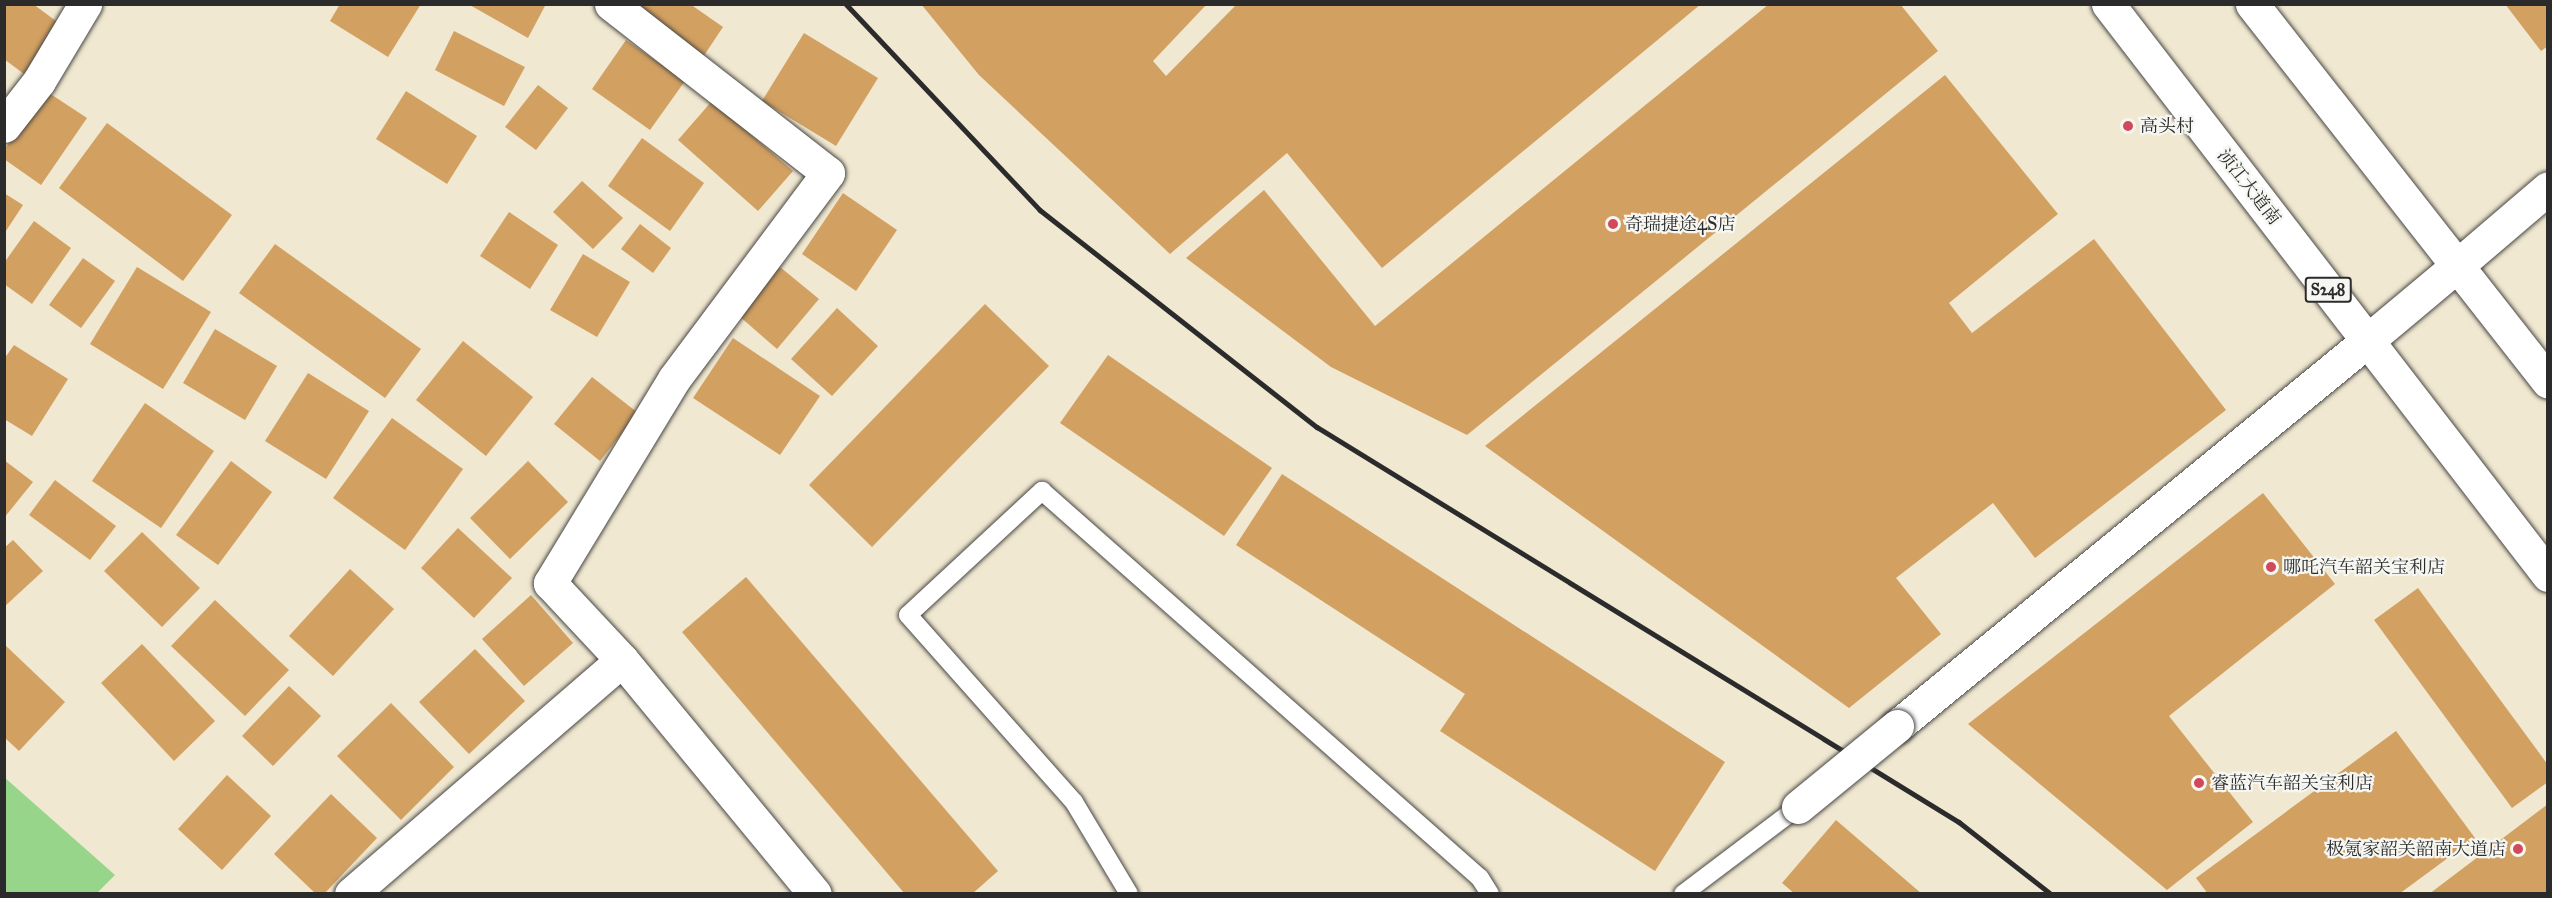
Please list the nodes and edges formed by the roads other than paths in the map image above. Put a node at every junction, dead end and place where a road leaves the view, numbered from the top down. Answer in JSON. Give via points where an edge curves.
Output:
{"nodes":[{"id":1,"x":85,"y":4,"type":"edge"},
{"id":2,"x":611,"y":4,"type":"edge"},
{"id":3,"x":2108,"y":4,"type":"edge"},
{"id":4,"x":2252,"y":4,"type":"edge"},
{"id":5,"x":4,"y":126,"type":"edge"},
{"id":6,"x":2547,"y":188,"type":"edge"},
{"id":7,"x":2458,"y":265,"type":"junction"},
{"id":8,"x":2367,"y":341,"type":"junction"},
{"id":9,"x":2547,"y":382,"type":"edge"},
{"id":10,"x":2547,"y":575,"type":"edge"},
{"id":11,"x":622,"y":660,"type":"junction"},
{"id":12,"x":1798,"y":807,"type":"joint"},
{"id":13,"x":351,"y":894,"type":"edge"},
{"id":14,"x":815,"y":894,"type":"edge"},
{"id":15,"x":1129,"y":894,"type":"edge"},
{"id":16,"x":1490,"y":894,"type":"edge"},
{"id":17,"x":1683,"y":894,"type":"edge"}],
"edges":[{"from":1,"to":5,"type":"street","via":[[39,81]]},
{"from":2,"to":11,"type":"street","via":[[828,173],[674,379],[549,583]]},
{"from":3,"to":8,"type":"street","name":"浈江大道南","number":"S248"},
{"from":4,"to":7,"type":"street"},
{"from":6,"to":7,"type":"street"},
{"from":7,"to":8,"type":"street"},
{"from":7,"to":9,"type":"street"},
{"from":8,"to":10,"type":"street","name":"浈江大道南","number":"S248"},
{"from":8,"to":12,"type":"street","bridge":true},
{"from":11,"to":13,"type":"street"},
{"from":11,"to":14,"type":"street"},
{"from":12,"to":17,"type":"lane"},
{"from":15,"to":16,"type":"lane","via":[[1074,802],[908,615],[1042,491],[1480,878]]}]}
